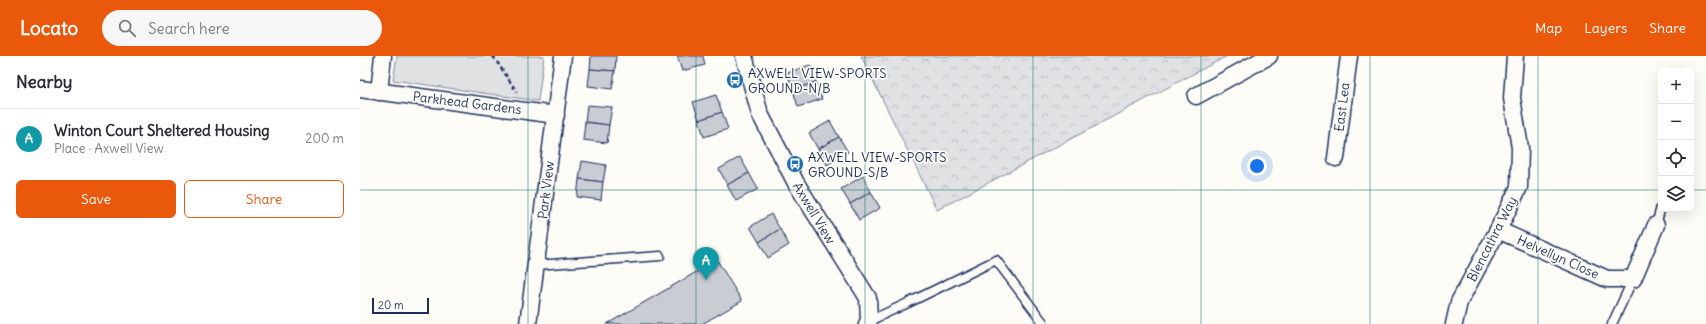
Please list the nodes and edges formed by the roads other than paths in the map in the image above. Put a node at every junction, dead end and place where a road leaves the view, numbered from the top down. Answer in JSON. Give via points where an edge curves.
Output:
{"nodes":[{"id":1,"x":383,"y":56,"type":"edge"},
{"id":2,"x":563,"y":56,"type":"edge"},
{"id":3,"x":744,"y":56,"type":"edge"},
{"id":4,"x":1269,"y":56,"type":"edge"},
{"id":5,"x":1349,"y":56,"type":"edge"},
{"id":6,"x":1515,"y":56,"type":"edge"},
{"id":7,"x":360,"y":89,"type":"edge"},
{"id":8,"x":379,"y":92,"type":"junction"},
{"id":9,"x":1196,"y":96,"type":"dead end"},
{"id":10,"x":556,"y":115,"type":"junction"},
{"id":11,"x":1336,"y":158,"type":"dead end"},
{"id":12,"x":1660,"y":212,"type":"edge"},
{"id":13,"x":1656,"y":225,"type":"joint"},
{"id":14,"x":1498,"y":230,"type":"junction"},
{"id":15,"x":660,"y":256,"type":"dead end"},
{"id":16,"x":536,"y":265,"type":"junction"},
{"id":17,"x":1633,"y":279,"type":"junction"},
{"id":18,"x":868,"y":322,"type":"edge"},
{"id":19,"x":1043,"y":322,"type":"dead end"},
{"id":20,"x":528,"y":324,"type":"edge"},
{"id":21,"x":1454,"y":324,"type":"edge"},
{"id":22,"x":1612,"y":324,"type":"edge"}],
"edges":[{"from":1,"to":8,"type":"street"},
{"from":2,"to":10,"type":"street","name":"Park View"},
{"from":3,"to":18,"type":"street","name":"Axwell View","via":[[760,114],[796,183],[868,298]]},
{"from":4,"to":9,"type":"street"},
{"from":5,"to":11,"type":"street","name":"East Lea"},
{"from":6,"to":14,"type":"street","name":"Blencathra Way","via":[[1512,98],[1520,148],[1519,187]]},
{"from":7,"to":8,"type":"street","name":"Parkhead Gardens"},
{"from":8,"to":10,"type":"street","name":"Parkhead Gardens"},
{"from":10,"to":16,"type":"street","name":"Park View"},
{"from":12,"to":13,"type":"lane"},
{"from":13,"to":17,"type":"street"},
{"from":14,"to":17,"type":"street","name":"Helvellyn Close","via":[[1607,279]]},
{"from":14,"to":21,"type":"street","name":"Blencathra Way","via":[[1460,302]]},
{"from":15,"to":16,"type":"lane"},
{"from":16,"to":20,"type":"street","name":"Park View"},
{"from":17,"to":22,"type":"lane"},
{"from":18,"to":19,"type":"lane","via":[[996,260]]}]}
